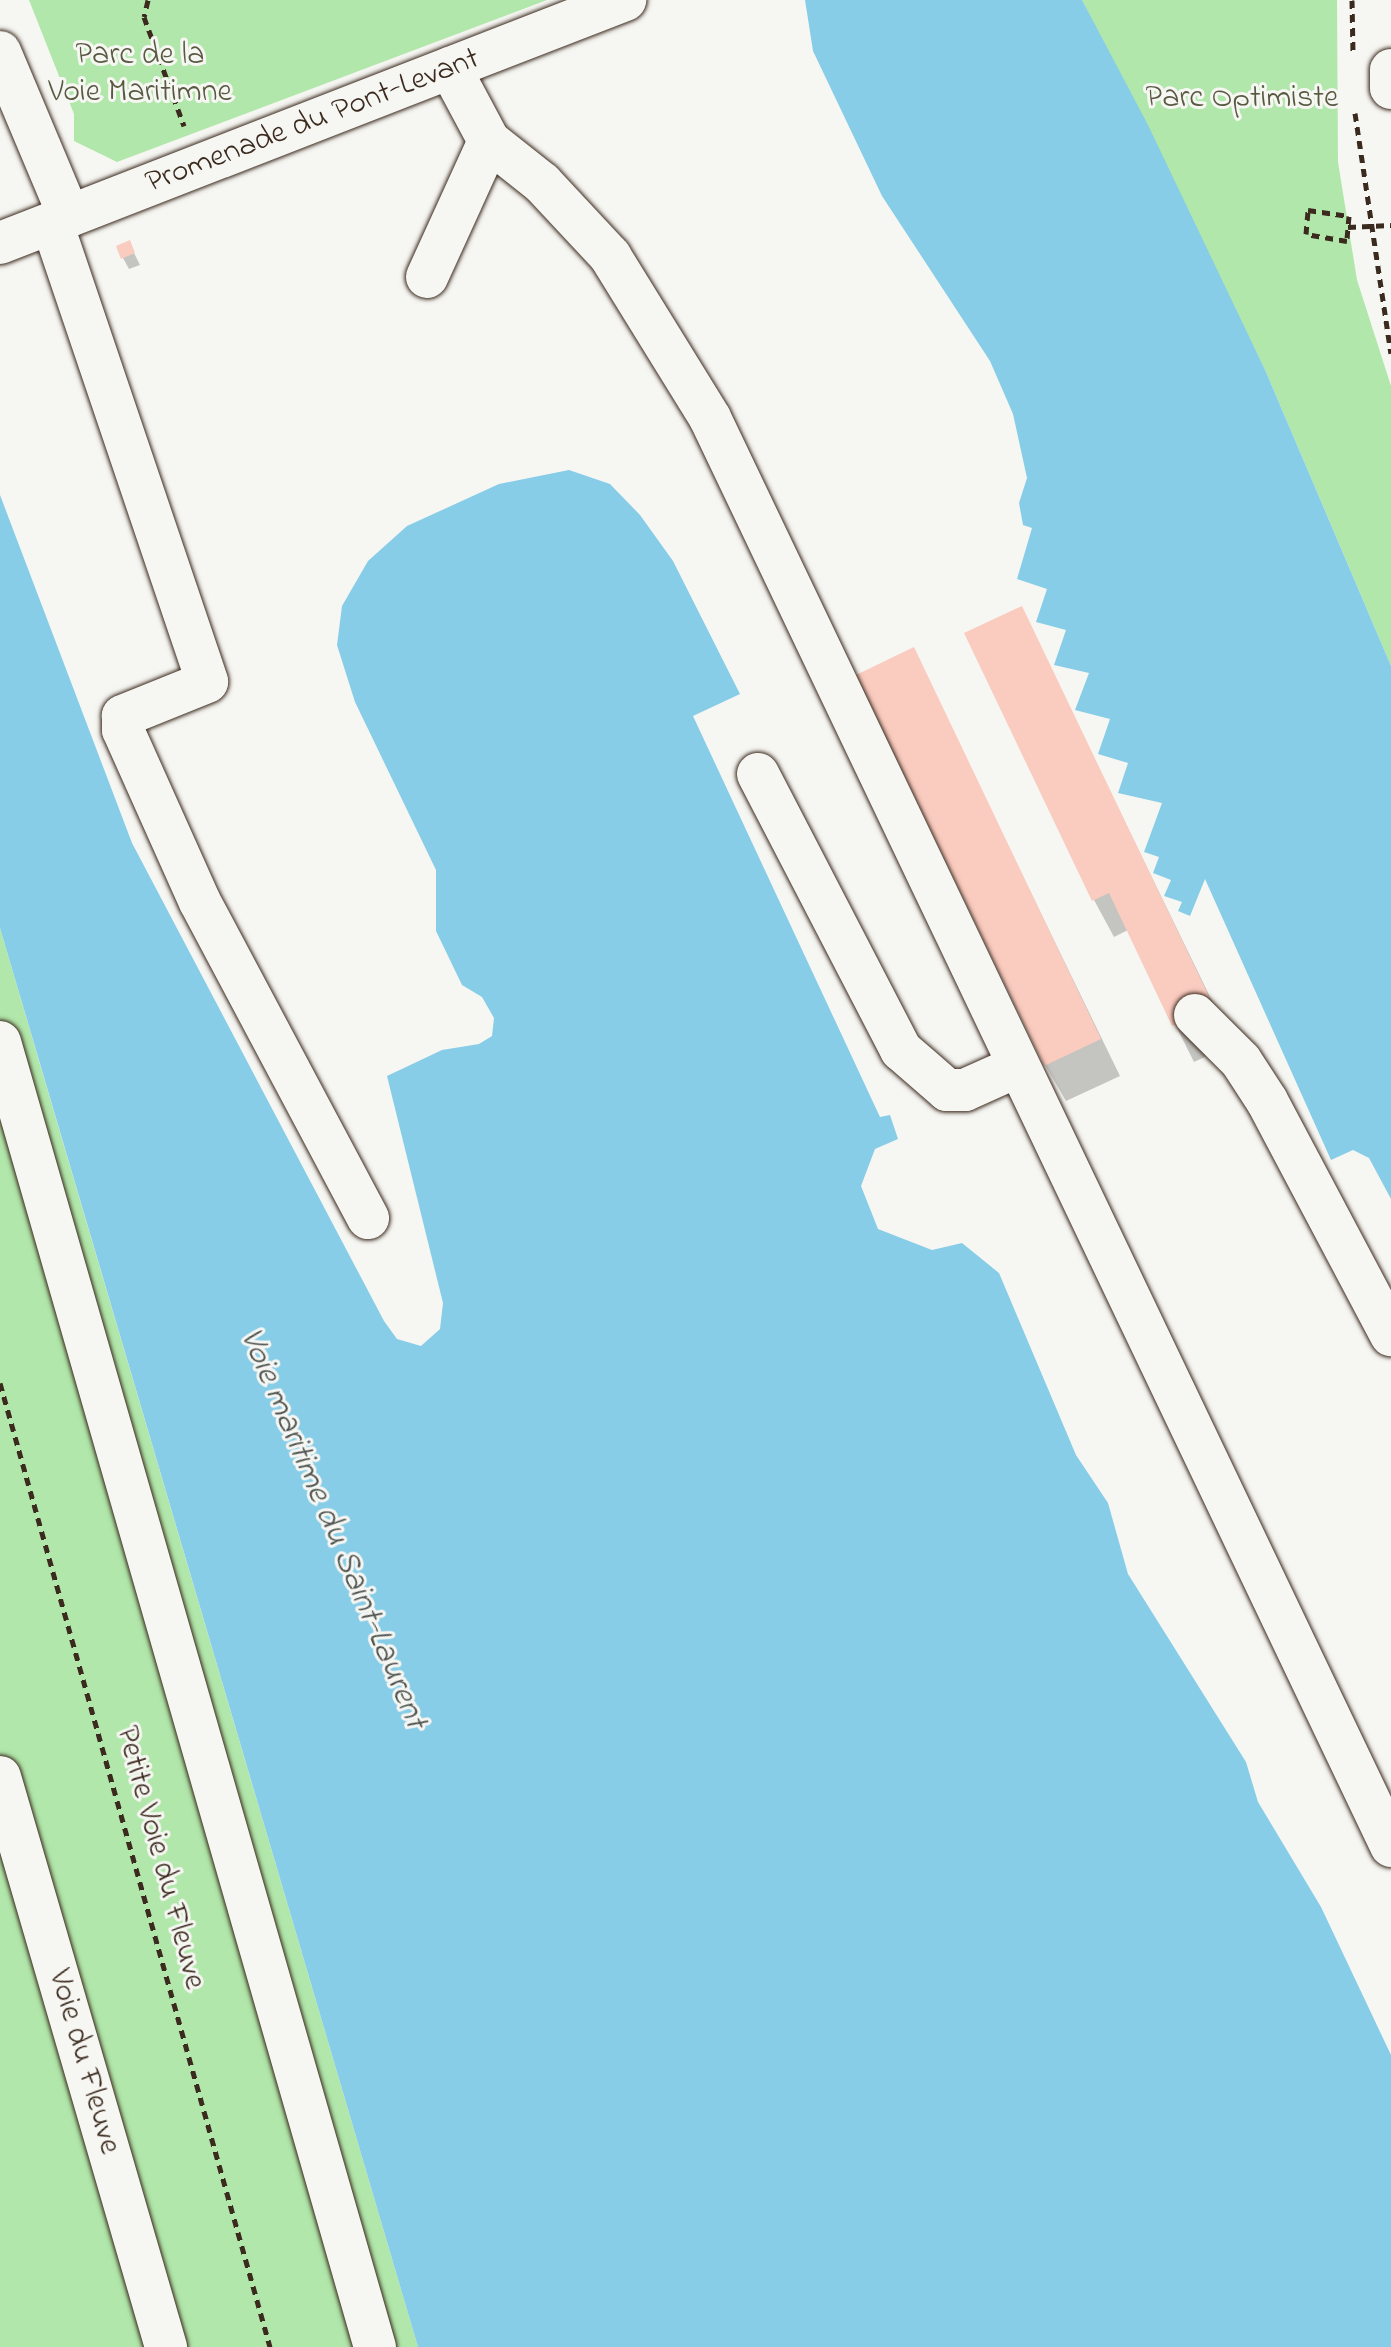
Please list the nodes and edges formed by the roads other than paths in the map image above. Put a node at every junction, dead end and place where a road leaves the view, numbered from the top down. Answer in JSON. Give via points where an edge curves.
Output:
{"nodes":[{"id":1,"x":625,"y":0,"type":"edge"},
{"id":2,"x":0,"y":52,"type":"edge"},
{"id":3,"x":450,"y":68,"type":"junction"},
{"id":4,"x":1372,"y":68,"type":"edge"},
{"id":5,"x":1373,"y":93,"type":"edge"},
{"id":6,"x":13,"y":122,"type":"edge"},
{"id":7,"x":489,"y":141,"type":"junction"},
{"id":8,"x":61,"y":220,"type":"junction"},
{"id":9,"x":0,"y":243,"type":"edge"},
{"id":10,"x":427,"y":277,"type":"dead end"},
{"id":11,"x":758,"y":774,"type":"dead end"},
{"id":12,"x":1195,"y":1015,"type":"dead end"},
{"id":13,"x":0,"y":1042,"type":"edge"},
{"id":14,"x":1029,"y":1076,"type":"junction"},
{"id":15,"x":368,"y":1218,"type":"dead end"},
{"id":16,"x":1391,"y":1335,"type":"edge"},
{"id":17,"x":0,"y":1777,"type":"edge"},
{"id":18,"x":1391,"y":1846,"type":"edge"},
{"id":19,"x":166,"y":2347,"type":"edge"},
{"id":20,"x":375,"y":2347,"type":"edge"}],
"edges":[{"from":1,"to":3,"type":"street","name":"Promenade du Pont-Levant"},
{"from":2,"to":6,"type":"street"},
{"from":3,"to":7,"type":"street"},
{"from":3,"to":8,"type":"street","name":"Promenade du Pont-Levant"},
{"from":4,"to":5,"type":"street"},
{"from":6,"to":8,"type":"street"},
{"from":7,"to":10,"type":"street"},
{"from":7,"to":14,"type":"street","via":[[542,183],[610,256],[664,335],[710,418]]},
{"from":8,"to":9,"type":"street","name":"Promenade du Pont-Levant"},
{"from":8,"to":15,"type":"street","via":[[207,682],[123,716],[123,730],[200,902]]},
{"from":11,"to":14,"type":"street","via":[[901,1050],[947,1090]]},
{"from":12,"to":16,"type":"street","via":[[1241,1061],[1267,1101]]},
{"from":13,"to":20,"type":"street"},
{"from":14,"to":18,"type":"street"},
{"from":17,"to":19,"type":"street","name":"Voie du Fleuve"}]}
